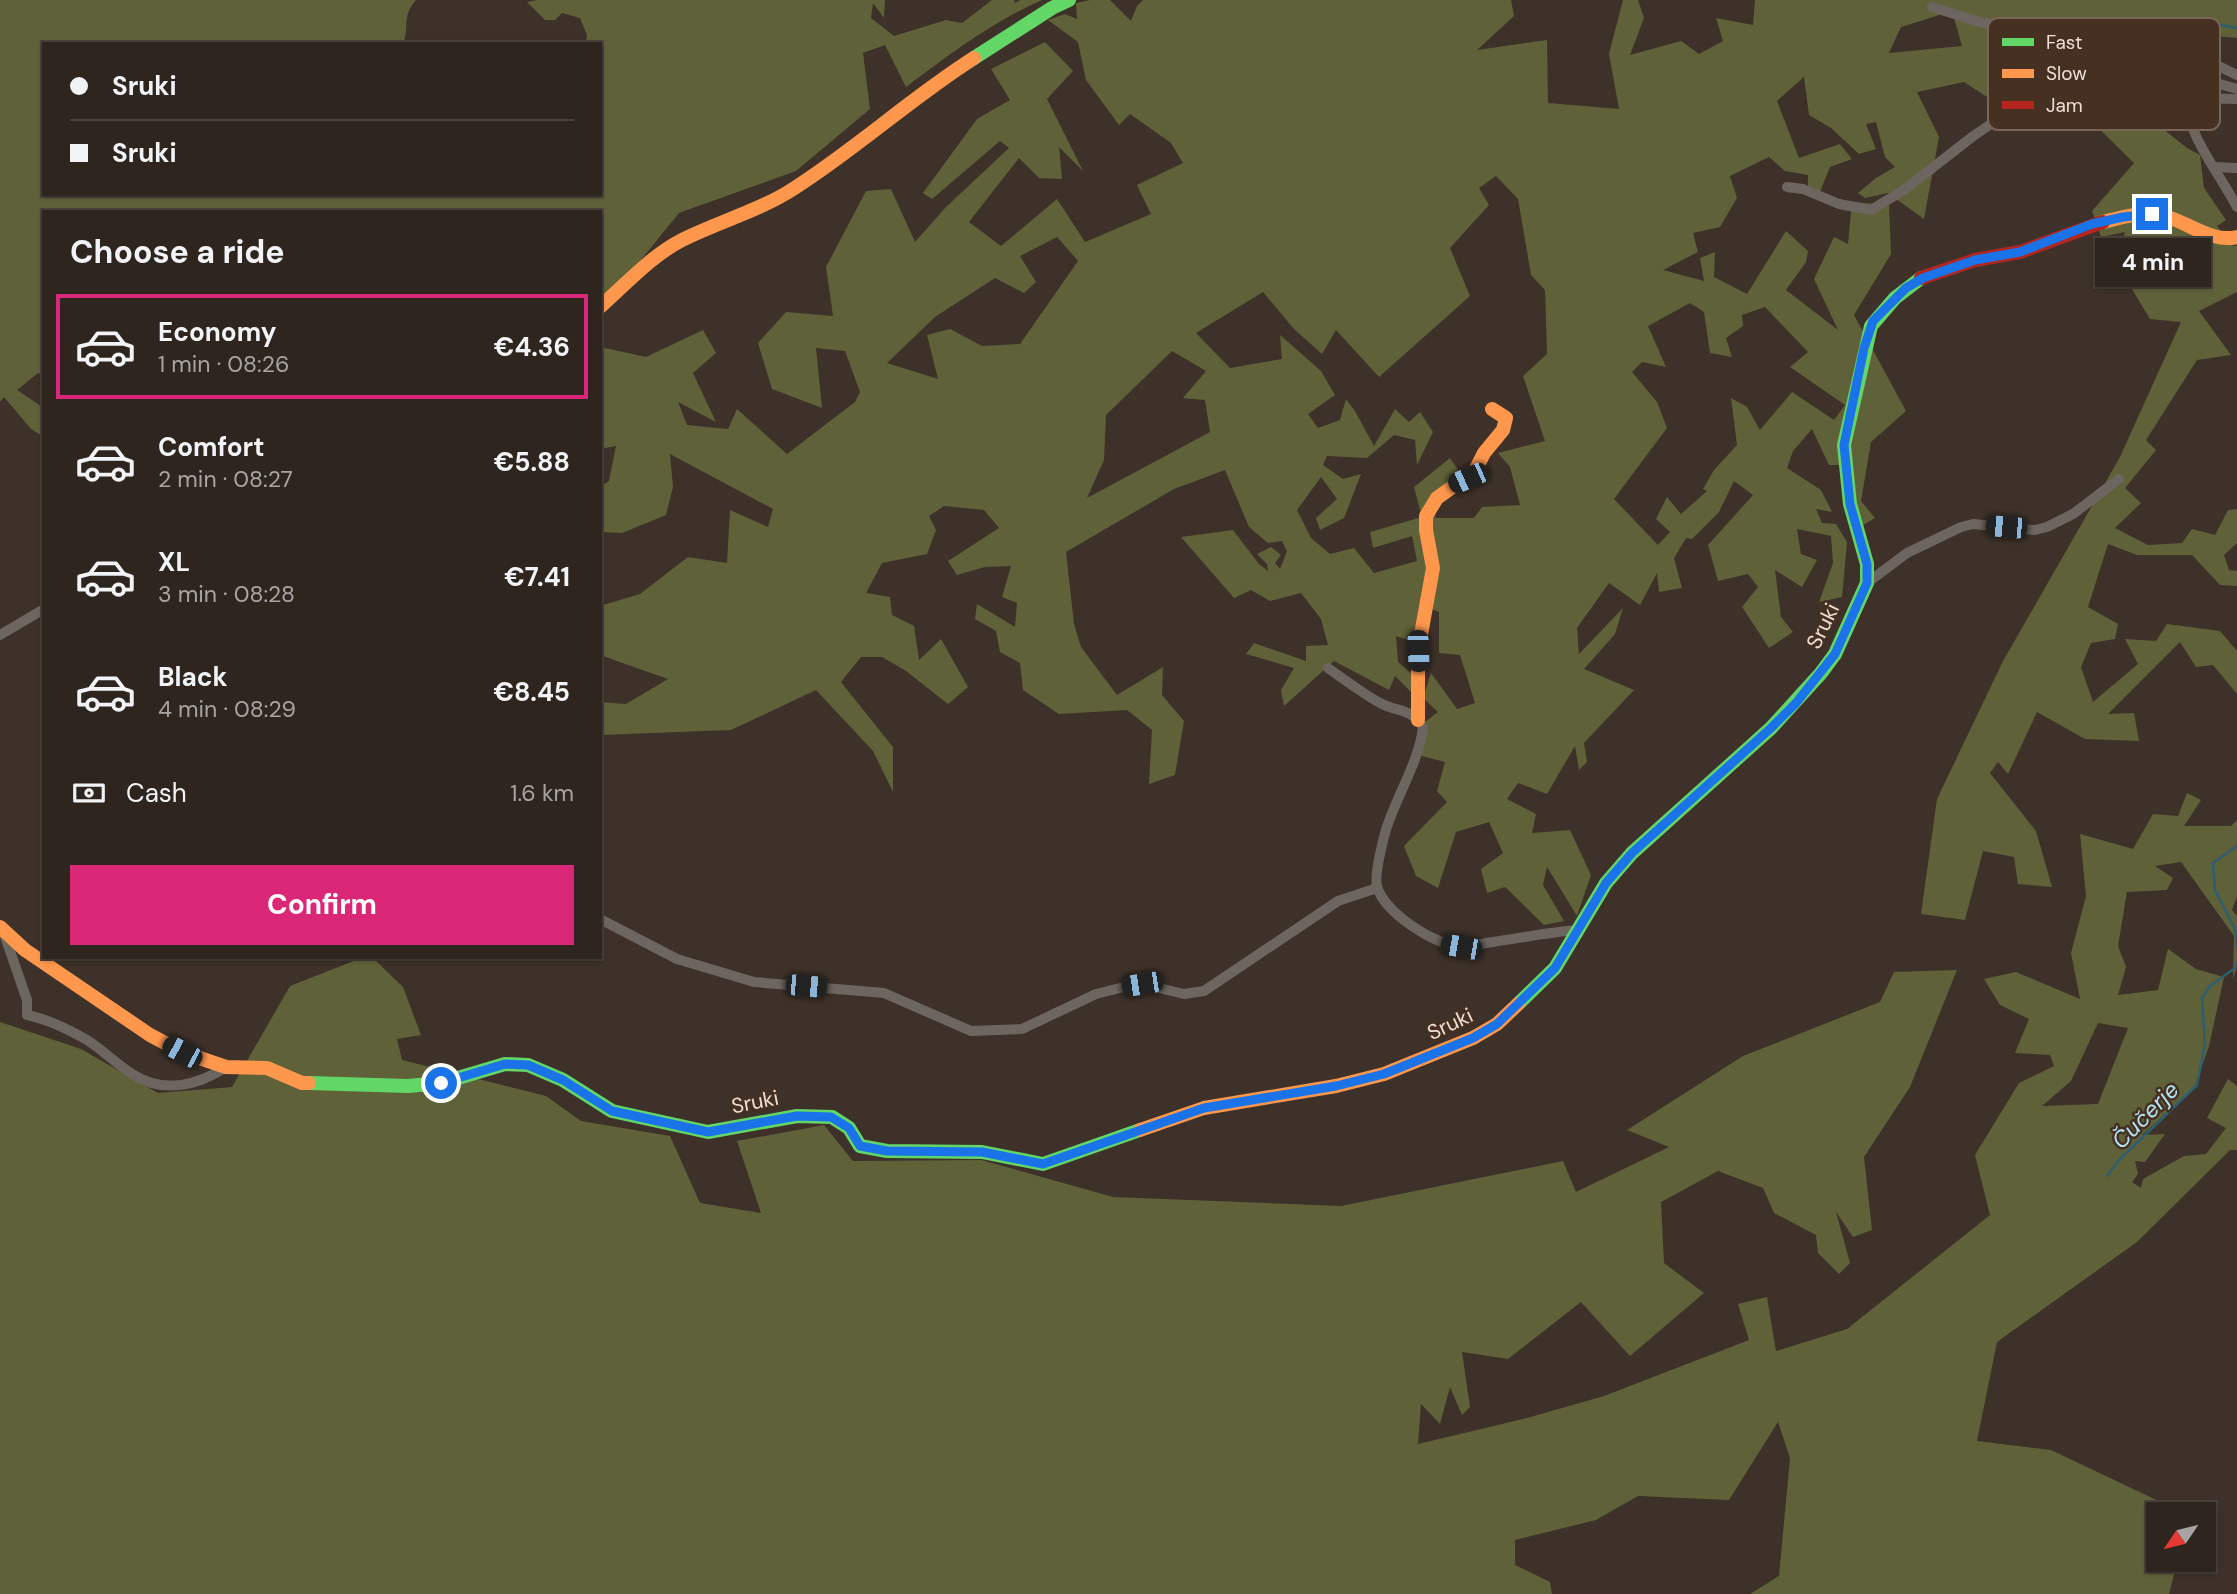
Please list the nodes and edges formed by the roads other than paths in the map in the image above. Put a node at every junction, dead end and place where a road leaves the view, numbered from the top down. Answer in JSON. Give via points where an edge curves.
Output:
{"nodes":[{"id":1,"x":1069,"y":0,"type":"edge"},
{"id":2,"x":1932,"y":7,"type":"dead end"},
{"id":3,"x":1988,"y":23,"type":"edge"},
{"id":4,"x":2220,"y":67,"type":"edge"},
{"id":5,"x":2237,"y":75,"type":"edge"},
{"id":6,"x":2220,"y":84,"type":"edge"},
{"id":7,"x":2237,"y":89,"type":"edge"},
{"id":8,"x":1988,"y":126,"type":"edge"},
{"id":9,"x":2192,"y":130,"type":"edge"},
{"id":10,"x":2214,"y":167,"type":"junction"},
{"id":11,"x":2237,"y":168,"type":"edge"},
{"id":12,"x":1787,"y":187,"type":"dead end"},
{"id":13,"x":2237,"y":207,"type":"edge"},
{"id":14,"x":2237,"y":237,"type":"edge"},
{"id":15,"x":602,"y":305,"type":"edge"},
{"id":16,"x":1492,"y":409,"type":"dead end"},
{"id":17,"x":2119,"y":479,"type":"dead end"},
{"id":18,"x":1867,"y":583,"type":"junction"},
{"id":19,"x":42,"y":610,"type":"edge"},
{"id":20,"x":0,"y":635,"type":"edge"},
{"id":21,"x":1328,"y":668,"type":"dead end"},
{"id":22,"x":1418,"y":720,"type":"junction"},
{"id":23,"x":1377,"y":888,"type":"junction"},
{"id":24,"x":602,"y":920,"type":"edge"},
{"id":25,"x":2,"y":929,"type":"edge"},
{"id":26,"x":1578,"y":930,"type":"junction"},
{"id":27,"x":226,"y":1067,"type":"junction"}],
"edges":[{"from":1,"to":15,"type":"street","via":[[933,84],[791,191],[660,254]]},
{"from":2,"to":3,"type":"street"},
{"from":4,"to":5,"type":"street"},
{"from":6,"to":7,"type":"street"},
{"from":8,"to":12,"type":"street","via":[[1904,190],[1871,209]]},
{"from":9,"to":10,"type":"street"},
{"from":10,"to":11,"type":"street"},
{"from":10,"to":13,"type":"street"},
{"from":14,"to":18,"type":"street","via":[[2224,240],[2152,214],[2123,217],[2020,252],[1943,270],[1895,298],[1871,326],[1844,445],[1850,504],[1867,564]]},
{"from":16,"to":22,"type":"street","via":[[1506,419],[1502,434],[1468,478],[1441,494],[1427,511],[1433,568],[1418,651]]},
{"from":17,"to":18,"type":"street","via":[[2073,514],[2047,527],[1961,527],[1908,553]]},
{"from":18,"to":26,"type":"street","name":"Sruki","via":[[1835,654],[1821,673],[1771,728],[1632,853],[1606,883]]},
{"from":19,"to":20,"type":"street"},
{"from":21,"to":22,"type":"street","via":[[1383,704],[1405,710]]},
{"from":22,"to":23,"type":"street","via":[[1423,727],[1422,742],[1384,835]]},
{"from":23,"to":24,"type":"street","via":[[1339,901],[1204,990],[1184,994],[1142,984],[1124,987],[1096,994],[1022,1029],[971,1031],[884,993],[754,982],[677,959]]},
{"from":23,"to":26,"type":"street","via":[[1405,921],[1437,942],[1461,947]]},
{"from":25,"to":27,"type":"street","via":[[25,950],[150,1035]]},
{"from":25,"to":27,"type":"street","via":[[27,999],[27,1015],[88,1040],[149,1082],[173,1086],[199,1083]]},
{"from":26,"to":27,"type":"street","name":"Sruki","via":[[1555,968],[1497,1024],[1473,1038],[1384,1074],[1204,1108],[1043,1164],[982,1152],[887,1151],[860,1146],[849,1128],[831,1117],[797,1116],[708,1132],[612,1111],[563,1080],[528,1065],[505,1064],[441,1083],[408,1086],[302,1083],[267,1068]]}]}
